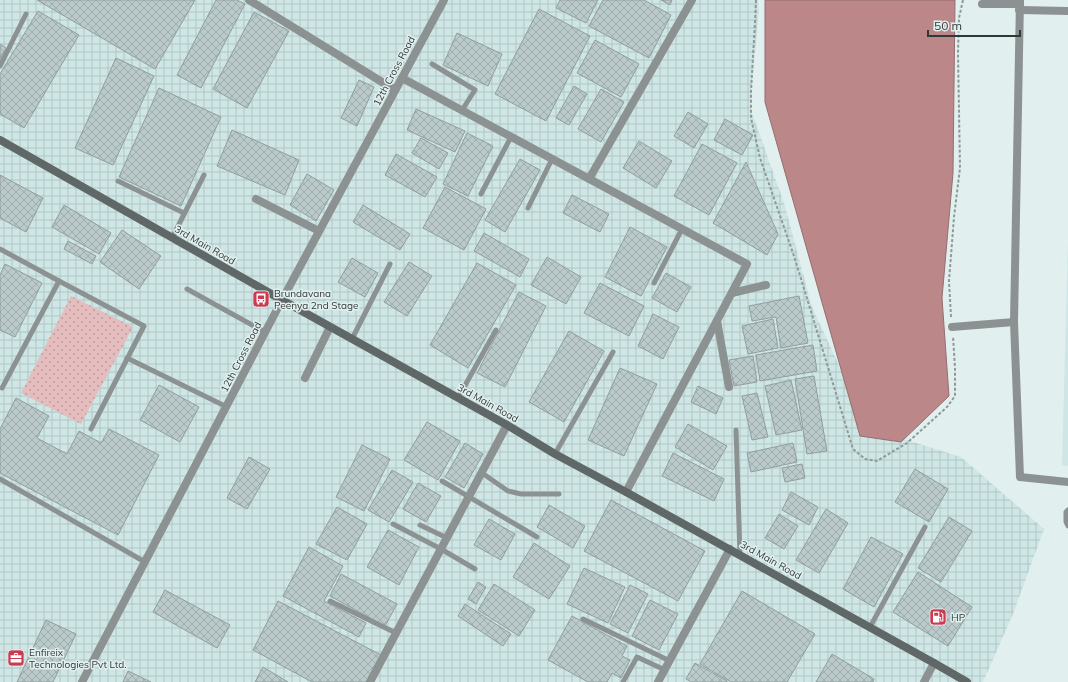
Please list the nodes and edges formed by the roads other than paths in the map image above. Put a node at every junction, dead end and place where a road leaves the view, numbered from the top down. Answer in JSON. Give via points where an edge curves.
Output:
{"nodes":[{"id":1,"x":249,"y":0,"type":"edge"},
{"id":2,"x":444,"y":0,"type":"edge"},
{"id":3,"x":692,"y":0,"type":"edge"},
{"id":4,"x":982,"y":4,"type":"dead end"},
{"id":5,"x":1020,"y":5,"type":"edge"},
{"id":6,"x":1068,"y":11,"type":"edge"},
{"id":7,"x":26,"y":14,"type":"dead end"},
{"id":8,"x":432,"y":64,"type":"dead end"},
{"id":9,"x":0,"y":66,"type":"edge"},
{"id":10,"x":402,"y":78,"type":"junction"},
{"id":11,"x":395,"y":90,"type":"junction"},
{"id":12,"x":462,"y":110,"type":"junction"},
{"id":13,"x":511,"y":137,"type":"junction"},
{"id":14,"x":0,"y":140,"type":"edge"},
{"id":15,"x":552,"y":159,"type":"junction"},
{"id":16,"x":204,"y":174,"type":"dead end"},
{"id":17,"x":589,"y":179,"type":"junction"},
{"id":18,"x":118,"y":181,"type":"dead end"},
{"id":19,"x":481,"y":194,"type":"dead end"},
{"id":20,"x":256,"y":199,"type":"dead end"},
{"id":21,"x":528,"y":208,"type":"dead end"},
{"id":22,"x":184,"y":213,"type":"junction"},
{"id":23,"x":682,"y":229,"type":"junction"},
{"id":24,"x":319,"y":231,"type":"junction"},
{"id":25,"x":172,"y":238,"type":"junction"},
{"id":26,"x":0,"y":249,"type":"edge"},
{"id":27,"x":390,"y":264,"type":"dead end"},
{"id":28,"x":59,"y":281,"type":"junction"},
{"id":29,"x":654,"y":283,"type":"dead end"},
{"id":30,"x":766,"y":285,"type":"dead end"},
{"id":31,"x":187,"y":289,"type":"dead end"},
{"id":32,"x":732,"y":293,"type":"junction"},
{"id":33,"x":282,"y":300,"type":"junction"},
{"id":34,"x":717,"y":321,"type":"junction"},
{"id":35,"x":1014,"y":322,"type":"junction"},
{"id":36,"x":330,"y":327,"type":"junction"},
{"id":37,"x":952,"y":327,"type":"road end"},
{"id":38,"x":496,"y":330,"type":"dead end"},
{"id":39,"x":265,"y":332,"type":"junction"},
{"id":40,"x":352,"y":339,"type":"junction"},
{"id":41,"x":613,"y":352,"type":"dead end"},
{"id":42,"x":128,"y":358,"type":"junction"},
{"id":43,"x":305,"y":378,"type":"dead end"},
{"id":44,"x":729,"y":387,"type":"dead end"},
{"id":45,"x":2,"y":388,"type":"dead end"},
{"id":46,"x":458,"y":398,"type":"junction"},
{"id":47,"x":227,"y":406,"type":"junction"},
{"id":48,"x":507,"y":426,"type":"junction"},
{"id":49,"x":91,"y":429,"type":"dead end"},
{"id":50,"x":736,"y":430,"type":"dead end"},
{"id":51,"x":555,"y":454,"type":"junction"},
{"id":52,"x":482,"y":473,"type":"junction"},
{"id":53,"x":0,"y":479,"type":"edge"},
{"id":54,"x":442,"y":482,"type":"dead end"},
{"id":55,"x":1068,"y":482,"type":"edge"},
{"id":56,"x":626,"y":492,"type":"junction"},
{"id":57,"x":559,"y":494,"type":"dead end"},
{"id":58,"x":469,"y":498,"type":"junction"},
{"id":59,"x":1068,"y":510,"type":"edge"},
{"id":60,"x":393,"y":524,"type":"dead end"},
{"id":61,"x":420,"y":525,"type":"dead end"},
{"id":62,"x":1068,"y":526,"type":"edge"},
{"id":63,"x":925,"y":527,"type":"dead end"},
{"id":64,"x":537,"y":537,"type":"dead end"},
{"id":65,"x":447,"y":538,"type":"junction"},
{"id":66,"x":441,"y":549,"type":"junction"},
{"id":67,"x":730,"y":549,"type":"junction"},
{"id":68,"x":740,"y":555,"type":"junction"},
{"id":69,"x":145,"y":562,"type":"junction"},
{"id":70,"x":475,"y":569,"type":"dead end"},
{"id":71,"x":330,"y":601,"type":"dead end"},
{"id":72,"x":583,"y":619,"type":"dead end"},
{"id":73,"x":870,"y":627,"type":"junction"},
{"id":74,"x":396,"y":633,"type":"junction"},
{"id":75,"x":670,"y":661,"type":"junction"},
{"id":76,"x":934,"y":662,"type":"junction"},
{"id":77,"x":665,"y":670,"type":"junction"},
{"id":78,"x":82,"y":682,"type":"edge"},
{"id":79,"x":370,"y":682,"type":"edge"},
{"id":80,"x":623,"y":682,"type":"edge"},
{"id":81,"x":658,"y":682,"type":"edge"},
{"id":82,"x":924,"y":682,"type":"edge"},
{"id":83,"x":966,"y":682,"type":"edge"}],
"edges":[{"from":1,"to":11,"type":"street"},
{"from":2,"to":10,"type":"street","name":"12th Cross Road"},
{"from":3,"to":17,"type":"street"},
{"from":4,"to":5,"type":"street"},
{"from":5,"to":6,"type":"street"},
{"from":5,"to":35,"type":"street"},
{"from":7,"to":9,"type":"lane"},
{"from":8,"to":12,"type":"lane","via":[[475,90]]},
{"from":10,"to":11,"type":"street","name":"12th Cross Road"},
{"from":10,"to":12,"type":"street"},
{"from":11,"to":24,"type":"street","name":"12th Cross Road"},
{"from":12,"to":13,"type":"street"},
{"from":13,"to":15,"type":"street"},
{"from":13,"to":19,"type":"lane"},
{"from":14,"to":25,"type":"main road","name":"3rd Main Road"},
{"from":15,"to":17,"type":"street"},
{"from":15,"to":21,"type":"lane"},
{"from":16,"to":22,"type":"lane"},
{"from":17,"to":23,"type":"street"},
{"from":18,"to":22,"type":"lane"},
{"from":20,"to":24,"type":"street"},
{"from":22,"to":25,"type":"lane"},
{"from":23,"to":29,"type":"lane"},
{"from":23,"to":32,"type":"street","via":[[747,264]]},
{"from":24,"to":33,"type":"street","name":"12th Cross Road"},
{"from":25,"to":33,"type":"main road","name":"3rd Main Road"},
{"from":26,"to":28,"type":"lane"},
{"from":27,"to":40,"type":"lane"},
{"from":28,"to":42,"type":"lane","via":[[144,326]]},
{"from":28,"to":45,"type":"lane"},
{"from":30,"to":32,"type":"street"},
{"from":31,"to":39,"type":"lane"},
{"from":32,"to":34,"type":"street"},
{"from":33,"to":36,"type":"main road","name":"3rd Main Road"},
{"from":33,"to":39,"type":"street","name":"12th Cross Road"},
{"from":34,"to":44,"type":"street"},
{"from":34,"to":56,"type":"street"},
{"from":35,"to":37,"type":"street"},
{"from":35,"to":55,"type":"street","via":[[1020,477]]},
{"from":36,"to":40,"type":"main road","name":"3rd Main Road"},
{"from":36,"to":43,"type":"street"},
{"from":38,"to":46,"type":"lane"},
{"from":39,"to":47,"type":"street","name":"12th Cross Road"},
{"from":40,"to":46,"type":"main road","name":"3rd Main Road"},
{"from":41,"to":51,"type":"lane"},
{"from":42,"to":47,"type":"lane"},
{"from":42,"to":49,"type":"lane"},
{"from":46,"to":48,"type":"main road","name":"3rd Main Road"},
{"from":47,"to":69,"type":"street","name":"12th Cross Road"},
{"from":48,"to":51,"type":"main road","name":"3rd Main Road"},
{"from":48,"to":52,"type":"street"},
{"from":50,"to":68,"type":"lane"},
{"from":51,"to":56,"type":"main road","name":"3rd Main Road"},
{"from":52,"to":57,"type":"lane","via":[[508,491],[521,494]]},
{"from":52,"to":58,"type":"street"},
{"from":53,"to":69,"type":"lane"},
{"from":54,"to":58,"type":"lane"},
{"from":56,"to":67,"type":"main road","name":"3rd Main Road"},
{"from":58,"to":64,"type":"lane"},
{"from":58,"to":65,"type":"street"},
{"from":59,"to":62,"type":"lane"},
{"from":60,"to":66,"type":"lane"},
{"from":61,"to":65,"type":"lane"},
{"from":63,"to":73,"type":"lane"},
{"from":65,"to":66,"type":"street"},
{"from":66,"to":70,"type":"lane"},
{"from":66,"to":74,"type":"street"},
{"from":67,"to":68,"type":"main road","name":"3rd Main Road"},
{"from":67,"to":75,"type":"street"},
{"from":68,"to":73,"type":"main road","name":"3rd Main Road"},
{"from":69,"to":78,"type":"street","name":"12th Cross Road"},
{"from":71,"to":74,"type":"lane"},
{"from":72,"to":75,"type":"lane"},
{"from":73,"to":76,"type":"main road","name":"3rd Main Road"},
{"from":74,"to":79,"type":"street"},
{"from":75,"to":77,"type":"street"},
{"from":76,"to":82,"type":"street"},
{"from":76,"to":83,"type":"main road","name":"3rd Main Road"},
{"from":77,"to":80,"type":"lane","via":[[637,657]]},
{"from":77,"to":81,"type":"street"}]}
